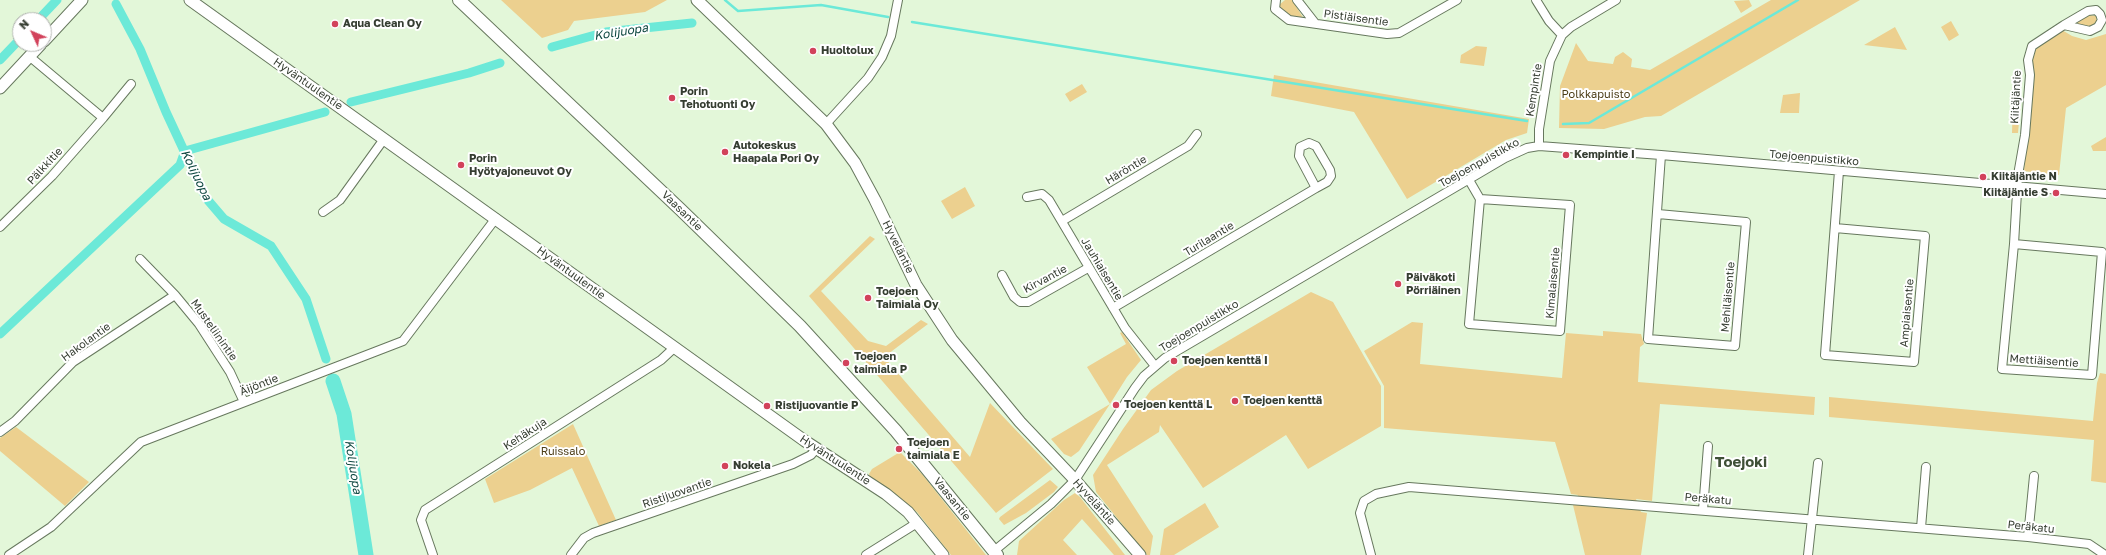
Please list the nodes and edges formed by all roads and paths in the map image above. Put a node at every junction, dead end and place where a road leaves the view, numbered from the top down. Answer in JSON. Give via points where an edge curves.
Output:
{"nodes":[{"id":1,"x":82,"y":0,"type":"edge"},
{"id":2,"x":190,"y":0,"type":"edge"},
{"id":3,"x":459,"y":0,"type":"edge"},
{"id":4,"x":697,"y":0,"type":"edge"},
{"id":5,"x":898,"y":0,"type":"edge"},
{"id":6,"x":1276,"y":0,"type":"edge"},
{"id":7,"x":1297,"y":0,"type":"edge"},
{"id":8,"x":1457,"y":0,"type":"edge"},
{"id":9,"x":1536,"y":0,"type":"edge"},
{"id":10,"x":1616,"y":0,"type":"edge"},
{"id":11,"x":1314,"y":23,"type":"junction"},
{"id":12,"x":2064,"y":25,"type":"dead end"},
{"id":13,"x":52,"y":32,"type":"edge"},
{"id":14,"x":1562,"y":35,"type":"junction"},
{"id":15,"x":33,"y":52,"type":"edge"},
{"id":16,"x":29,"y":56,"type":"junction"},
{"id":17,"x":131,"y":84,"type":"dead end"},
{"id":18,"x":0,"y":88,"type":"edge"},
{"id":19,"x":103,"y":118,"type":"junction"},
{"id":20,"x":826,"y":124,"type":"junction"},
{"id":21,"x":1197,"y":134,"type":"dead end"},
{"id":22,"x":384,"y":139,"type":"junction"},
{"id":23,"x":1539,"y":146,"type":"junction"},
{"id":24,"x":1661,"y":155,"type":"junction"},
{"id":25,"x":1839,"y":171,"type":"junction"},
{"id":26,"x":1469,"y":180,"type":"junction"},
{"id":27,"x":2018,"y":186,"type":"junction"},
{"id":28,"x":1316,"y":188,"type":"junction"},
{"id":29,"x":2106,"y":194,"type":"edge"},
{"id":30,"x":1027,"y":197,"type":"dead end"},
{"id":31,"x":1480,"y":199,"type":"junction"},
{"id":32,"x":323,"y":212,"type":"dead end"},
{"id":33,"x":1658,"y":214,"type":"junction"},
{"id":34,"x":496,"y":218,"type":"junction"},
{"id":35,"x":1062,"y":221,"type":"junction"},
{"id":36,"x":0,"y":227,"type":"edge"},
{"id":37,"x":1835,"y":228,"type":"junction"},
{"id":38,"x":2014,"y":244,"type":"junction"},
{"id":39,"x":140,"y":259,"type":"dead end"},
{"id":40,"x":1088,"y":268,"type":"junction"},
{"id":41,"x":1002,"y":275,"type":"dead end"},
{"id":42,"x":175,"y":295,"type":"junction"},
{"id":43,"x":1113,"y":308,"type":"junction"},
{"id":44,"x":675,"y":347,"type":"junction"},
{"id":45,"x":1154,"y":366,"type":"junction"},
{"id":46,"x":244,"y":402,"type":"junction"},
{"id":47,"x":0,"y":432,"type":"edge"},
{"id":48,"x":1708,"y":446,"type":"dead end"},
{"id":49,"x":817,"y":448,"type":"junction"},
{"id":50,"x":1818,"y":463,"type":"dead end"},
{"id":51,"x":1926,"y":468,"type":"dead end"},
{"id":52,"x":2034,"y":476,"type":"dead end"},
{"id":53,"x":1075,"y":480,"type":"junction"},
{"id":54,"x":1703,"y":510,"type":"junction"},
{"id":55,"x":1811,"y":519,"type":"junction"},
{"id":56,"x":917,"y":523,"type":"junction"},
{"id":57,"x":1921,"y":528,"type":"junction"},
{"id":58,"x":2028,"y":537,"type":"junction"},
{"id":59,"x":995,"y":553,"type":"edge"},
{"id":60,"x":9,"y":555,"type":"edge"},
{"id":61,"x":433,"y":555,"type":"edge"},
{"id":62,"x":571,"y":555,"type":"edge"},
{"id":63,"x":866,"y":555,"type":"edge"},
{"id":64,"x":943,"y":555,"type":"edge"},
{"id":65,"x":1140,"y":555,"type":"edge"},
{"id":66,"x":1372,"y":555,"type":"edge"},
{"id":67,"x":1808,"y":555,"type":"edge"},
{"id":68,"x":2105,"y":555,"type":"edge"}],
"edges":[{"from":1,"to":13,"type":"street"},
{"from":2,"to":22,"type":"street","name":"Hyväntuulentie"},
{"from":3,"to":59,"type":"main road","name":"Vaasantie","via":[[759,285],[835,362],[907,443]]},
{"from":4,"to":20,"type":"street","name":"Hyveläntie"},
{"from":5,"to":20,"type":"street","via":[[891,36],[882,57],[868,78]]},
{"from":6,"to":11,"type":"street","name":"Pistiäisentie","via":[[1275,9],[1280,15],[1299,22]]},
{"from":7,"to":11,"type":"street","name":"Pistiäisentie"},
{"from":8,"to":11,"type":"street","name":"Pistiäisentie","via":[[1398,33],[1387,34]]},
{"from":9,"to":14,"type":"street","via":[[1549,21]]},
{"from":10,"to":14,"type":"street"},
{"from":12,"to":27,"type":"street","name":"Kiitäjäntie","via":[[2032,46],[2028,60],[2030,75]]},
{"from":14,"to":23,"type":"street","name":"Kempintie","via":[[1550,61],[1539,129]]},
{"from":15,"to":16,"type":"street"},
{"from":16,"to":18,"type":"street"},
{"from":16,"to":19,"type":"street"},
{"from":17,"to":19,"type":"street","name":"Pälkkitie"},
{"from":19,"to":36,"type":"street","name":"Pälkkitie","via":[[52,176]]},
{"from":20,"to":53,"type":"street","name":"Hyveläntie","via":[[875,200],[916,285],[936,318],[986,384]]},
{"from":21,"to":35,"type":"street","name":"Häröntie","via":[[1188,146]]},
{"from":22,"to":32,"type":"street","via":[[340,200]]},
{"from":22,"to":34,"type":"street","name":"Hyväntuulentie"},
{"from":23,"to":24,"type":"street","name":"Toejoenpuistikko"},
{"from":23,"to":26,"type":"street","name":"Toejoenpuistikko","via":[[1517,152]]},
{"from":24,"to":25,"type":"street","name":"Toejoenpuistikko"},
{"from":24,"to":33,"type":"street","name":"Mehiläisentie"},
{"from":25,"to":27,"type":"street","name":"Toejoenpuistikko"},
{"from":25,"to":37,"type":"street","name":"Ampiaisentie"},
{"from":26,"to":31,"type":"street"},
{"from":26,"to":45,"type":"street","name":"Toejoenpuistikko"},
{"from":27,"to":29,"type":"street","name":"Toejoenpuistikko"},
{"from":27,"to":38,"type":"street","name":"Mettiäisentie"},
{"from":28,"to":28,"type":"street","name":"Turilaantie","via":[[1327,182],[1331,176],[1316,146],[1309,143],[1300,147],[1298,156]]},
{"from":28,"to":43,"type":"street","name":"Turilaantie"},
{"from":30,"to":35,"type":"street","name":"Jauhiaisentie","via":[[1042,194]]},
{"from":31,"to":31,"type":"street","name":"Kimalaisentie","via":[[1469,324],[1560,331],[1570,205]]},
{"from":33,"to":33,"type":"street","name":"Mehiläisentie","via":[[1648,339],[1735,346],[1746,222]]},
{"from":34,"to":44,"type":"street","name":"Hyväntuulentie"},
{"from":34,"to":46,"type":"street","name":"Äijöntie","via":[[403,341]]},
{"from":35,"to":40,"type":"street","name":"Jauhiaisentie"},
{"from":37,"to":37,"type":"street","name":"Ampiaisentie","via":[[1825,355],[1914,362],[1925,236]]},
{"from":38,"to":38,"type":"street","name":"Mettiäisentie","via":[[2102,252],[2092,375],[2002,369]]},
{"from":39,"to":42,"type":"street","name":"Musteliinintie"},
{"from":40,"to":41,"type":"street","name":"Kirvantie","via":[[1028,302],[1020,302],[1014,297]]},
{"from":40,"to":43,"type":"street","name":"Jauhiaisentie"},
{"from":42,"to":46,"type":"street","name":"Musteliinintie","via":[[199,324],[230,372]]},
{"from":42,"to":47,"type":"street","name":"Hakolantie","via":[[74,362],[15,421]]},
{"from":43,"to":45,"type":"street","name":"Jauhiaisentie","via":[[1135,343]]},
{"from":44,"to":49,"type":"street","name":"Hyväntuulentie"},
{"from":44,"to":61,"type":"street","name":"Kehäkuja","via":[[661,360],[425,510],[420,520]]},
{"from":45,"to":53,"type":"street","name":"Toejoenpuistikko","via":[[1135,388]]},
{"from":46,"to":60,"type":"street","name":"Äijöntie","via":[[141,442],[51,527]]},
{"from":48,"to":54,"type":"street"},
{"from":49,"to":56,"type":"street","name":"Hyväntuulentie","via":[[886,494]]},
{"from":49,"to":62,"type":"street","name":"Ristijuovantie","via":[[811,455],[793,464],[593,533],[584,538]]},
{"from":50,"to":55,"type":"street"},
{"from":51,"to":57,"type":"street"},
{"from":52,"to":58,"type":"street"},
{"from":53,"to":59,"type":"street","name":"Toejoenpuistikko"},
{"from":53,"to":65,"type":"street","name":"Hyveläntie"},
{"from":54,"to":55,"type":"street","name":"Peräkatu"},
{"from":54,"to":66,"type":"street","name":"Peräkatu","via":[[1409,487],[1376,494],[1364,501],[1360,513]]},
{"from":55,"to":57,"type":"street","name":"Peräkatu"},
{"from":55,"to":67,"type":"street"},
{"from":56,"to":63,"type":"street"},
{"from":56,"to":64,"type":"street","name":"Hyväntuulentie"},
{"from":57,"to":58,"type":"street","name":"Peräkatu"},
{"from":58,"to":68,"type":"street","name":"Peräkatu","via":[[2089,544]]}]}
